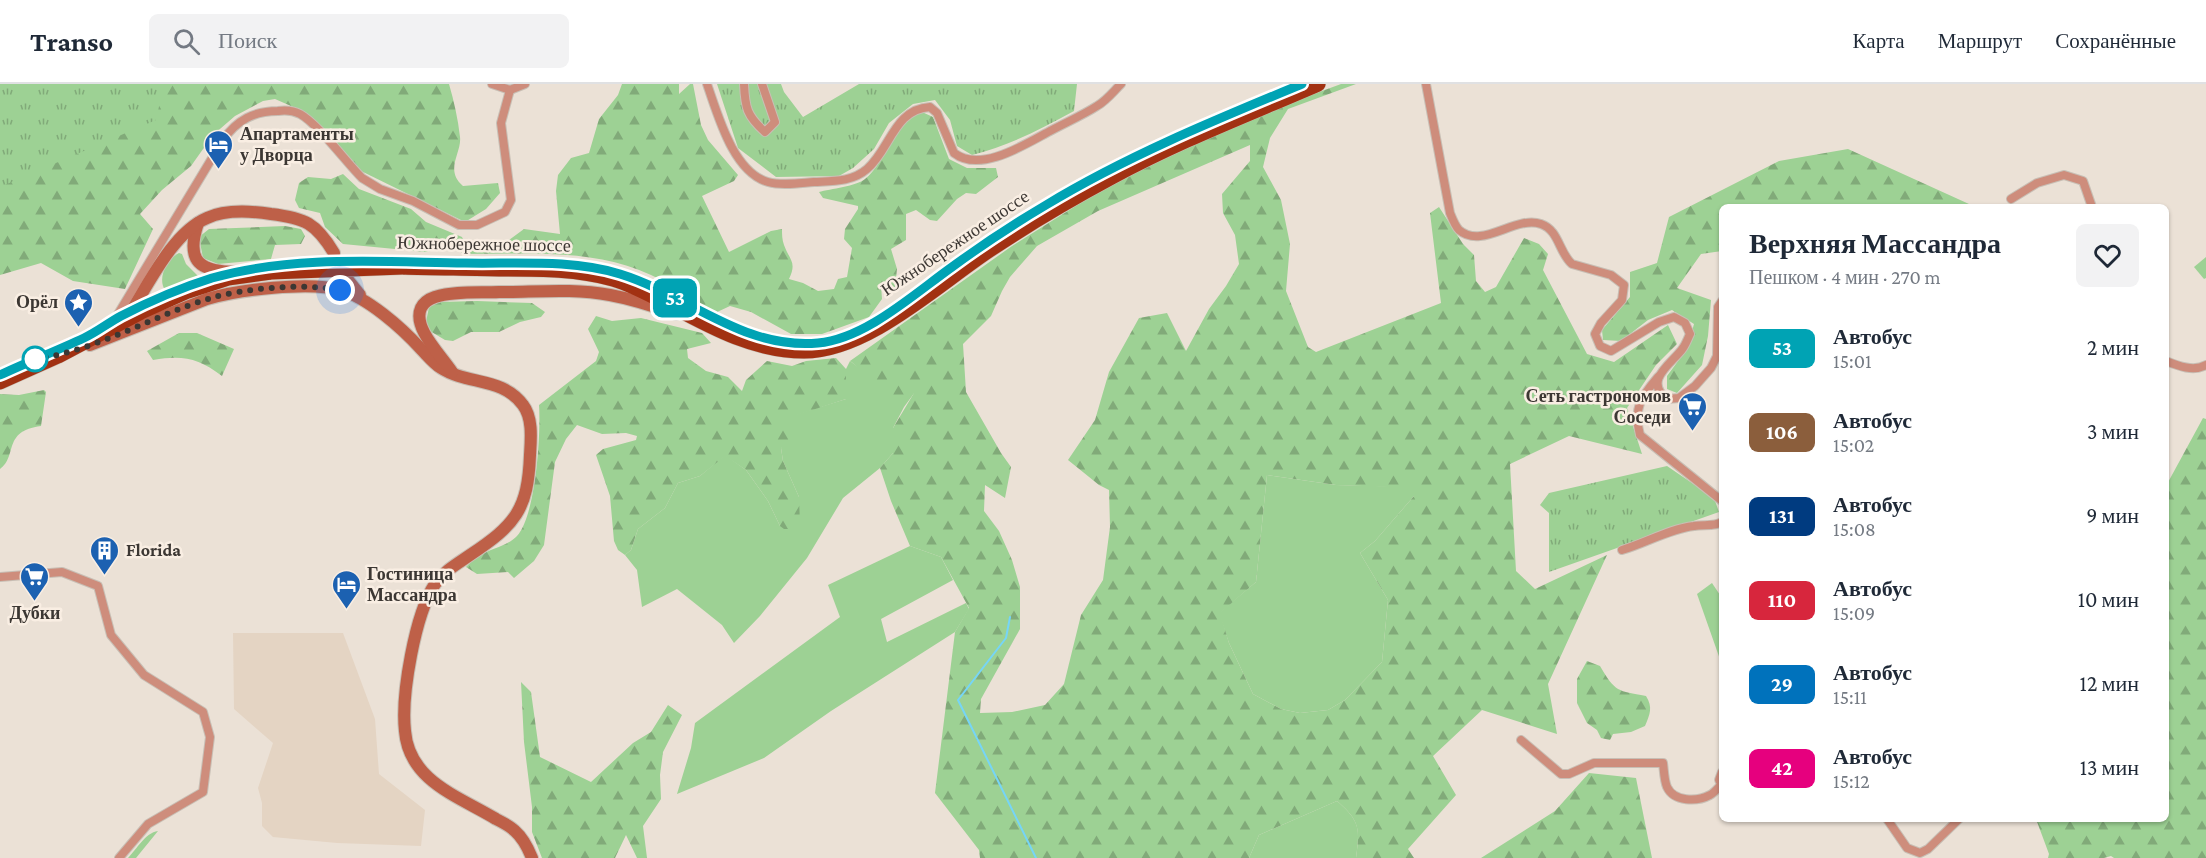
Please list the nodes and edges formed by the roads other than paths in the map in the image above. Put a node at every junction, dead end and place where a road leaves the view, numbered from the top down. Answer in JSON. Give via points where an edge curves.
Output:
{"nodes":[{"id":1,"x":492,"y":84,"type":"edge"},
{"id":2,"x":525,"y":84,"type":"edge"},
{"id":3,"x":706,"y":84,"type":"edge"},
{"id":4,"x":744,"y":84,"type":"edge"},
{"id":5,"x":762,"y":84,"type":"edge"},
{"id":6,"x":1121,"y":84,"type":"edge"},
{"id":7,"x":1302,"y":84,"type":"edge"},
{"id":8,"x":1318,"y":84,"type":"edge"},
{"id":9,"x":1426,"y":84,"type":"edge"},
{"id":10,"x":510,"y":90,"type":"junction"},
{"id":11,"x":2011,"y":199,"type":"dead end"},
{"id":12,"x":2091,"y":204,"type":"edge"},
{"id":13,"x":198,"y":223,"type":"junction"},
{"id":14,"x":404,"y":264,"type":"junction"},
{"id":15,"x":272,"y":269,"type":"junction"},
{"id":16,"x":237,"y":272,"type":"junction"},
{"id":17,"x":344,"y":275,"type":"dead end"},
{"id":18,"x":305,"y":288,"type":"junction"},
{"id":19,"x":146,"y":289,"type":"junction"},
{"id":20,"x":1719,"y":306,"type":"edge"},
{"id":21,"x":372,"y":307,"type":"junction"},
{"id":22,"x":115,"y":320,"type":"junction"},
{"id":23,"x":711,"y":327,"type":"junction"},
{"id":24,"x":58,"y":356,"type":"junction"},
{"id":25,"x":2169,"y":362,"type":"edge"},
{"id":26,"x":2206,"y":365,"type":"edge"},
{"id":27,"x":452,"y":373,"type":"junction"},
{"id":28,"x":1660,"y":374,"type":"junction"},
{"id":29,"x":0,"y":375,"type":"edge"},
{"id":30,"x":0,"y":382,"type":"edge"},
{"id":31,"x":1719,"y":499,"type":"edge"},
{"id":32,"x":1719,"y":524,"type":"edge"},
{"id":33,"x":1622,"y":550,"type":"dead end"},
{"id":34,"x":0,"y":577,"type":"edge"},
{"id":35,"x":1521,"y":740,"type":"dead end"},
{"id":36,"x":1719,"y":788,"type":"edge"},
{"id":37,"x":1889,"y":822,"type":"edge"},
{"id":38,"x":1956,"y":822,"type":"edge"},
{"id":39,"x":119,"y":858,"type":"edge"},
{"id":40,"x":532,"y":858,"type":"edge"}],
"edges":[{"from":1,"to":10,"type":"street"},
{"from":2,"to":10,"type":"street"},
{"from":3,"to":6,"type":"street","via":[[740,161],[761,179],[779,183],[841,181],[858,176],[869,168],[899,123],[921,107],[930,107],[937,113],[958,157],[976,160],[1005,154],[1099,105]]},
{"from":4,"to":5,"type":"street","via":[[751,119],[765,132],[775,122]]},
{"from":7,"to":14,"type":"highway","name":"Южнобережное шоссе","via":[[1170,141],[1047,204],[845,338],[790,343],[757,337],[644,283],[592,267]]},
{"from":8,"to":23,"type":"highway","name":"Южнобережное шоссе","via":[[1104,181],[990,249],[878,328],[847,344],[818,351],[773,349]]},
{"from":9,"to":28,"type":"street","via":[[1450,213],[1459,230],[1476,237],[1529,222],[1542,225],[1554,234],[1572,264],[1611,275],[1624,285],[1622,300],[1595,334],[1600,346],[1611,351],[1659,322],[1674,317],[1685,323],[1689,334],[1683,347]]},
{"from":10,"to":19,"type":"street","via":[[501,123],[511,200],[505,212],[477,225],[459,225],[362,178],[300,114],[264,111],[230,130]]},
{"from":11,"to":12,"type":"street","via":[[2037,183],[2064,175],[2083,181]]},
{"from":13,"to":16,"type":"main road","via":[[193,250],[198,263],[210,270]]},
{"from":13,"to":18,"type":"main road","via":[[237,212],[297,218],[314,225],[336,258],[338,271],[331,280]]},
{"from":13,"to":19,"type":"main road","via":[[177,243]]},
{"from":14,"to":15,"type":"highway","name":"Южнобережное шоссе","via":[[314,263]]},
{"from":14,"to":23,"type":"highway","name":"Южнобережное шоссе","via":[[590,273],[641,290]]},
{"from":15,"to":16,"type":"highway","name":"Южнобережное шоссе"},
{"from":15,"to":24,"type":"highway","name":"Южнобережное шоссе","via":[[188,291]]},
{"from":16,"to":19,"type":"highway","name":"Южнобережное шоссе","via":[[189,286]]},
{"from":17,"to":21,"type":"main road"},
{"from":18,"to":21,"type":"main road","via":[[340,290]]},
{"from":18,"to":24,"type":"main road","via":[[243,291],[207,299]]},
{"from":19,"to":22,"type":"street"},
{"from":19,"to":22,"type":"highway","name":"Южнобережное шоссе","via":[[132,310]]},
{"from":20,"to":28,"type":"street","via":[[1717,356],[1711,368],[1679,398],[1666,399],[1661,395],[1657,385]]},
{"from":21,"to":27,"type":"main road","via":[[441,368]]},
{"from":22,"to":29,"type":"highway","name":"Южнобережное шоссе","via":[[87,337]]},
{"from":23,"to":27,"type":"main road","via":[[610,295],[554,291],[446,295],[427,301],[419,316],[423,331]]},
{"from":24,"to":30,"type":"highway","name":"Южнобережное шоссе"},
{"from":25,"to":26,"type":"street","via":[[2183,368]]},
{"from":27,"to":40,"type":"main road","via":[[504,389],[524,406],[530,423],[529,472],[526,494],[511,524],[447,570],[427,599],[417,625],[404,707],[407,750],[432,783],[515,830]]},
{"from":28,"to":31,"type":"street","via":[[1638,405],[1636,421],[1640,435]]},
{"from":32,"to":33,"type":"street","via":[[1670,532]]},
{"from":34,"to":39,"type":"street","via":[[62,572],[98,586],[111,635],[144,675],[203,712],[210,737],[203,792],[148,824]]},
{"from":35,"to":36,"type":"street","via":[[1561,774],[1594,764],[1655,762],[1663,763],[1667,787],[1682,799],[1710,795]]},
{"from":37,"to":38,"type":"street","via":[[1906,848],[1915,853],[1928,849]]}]}
